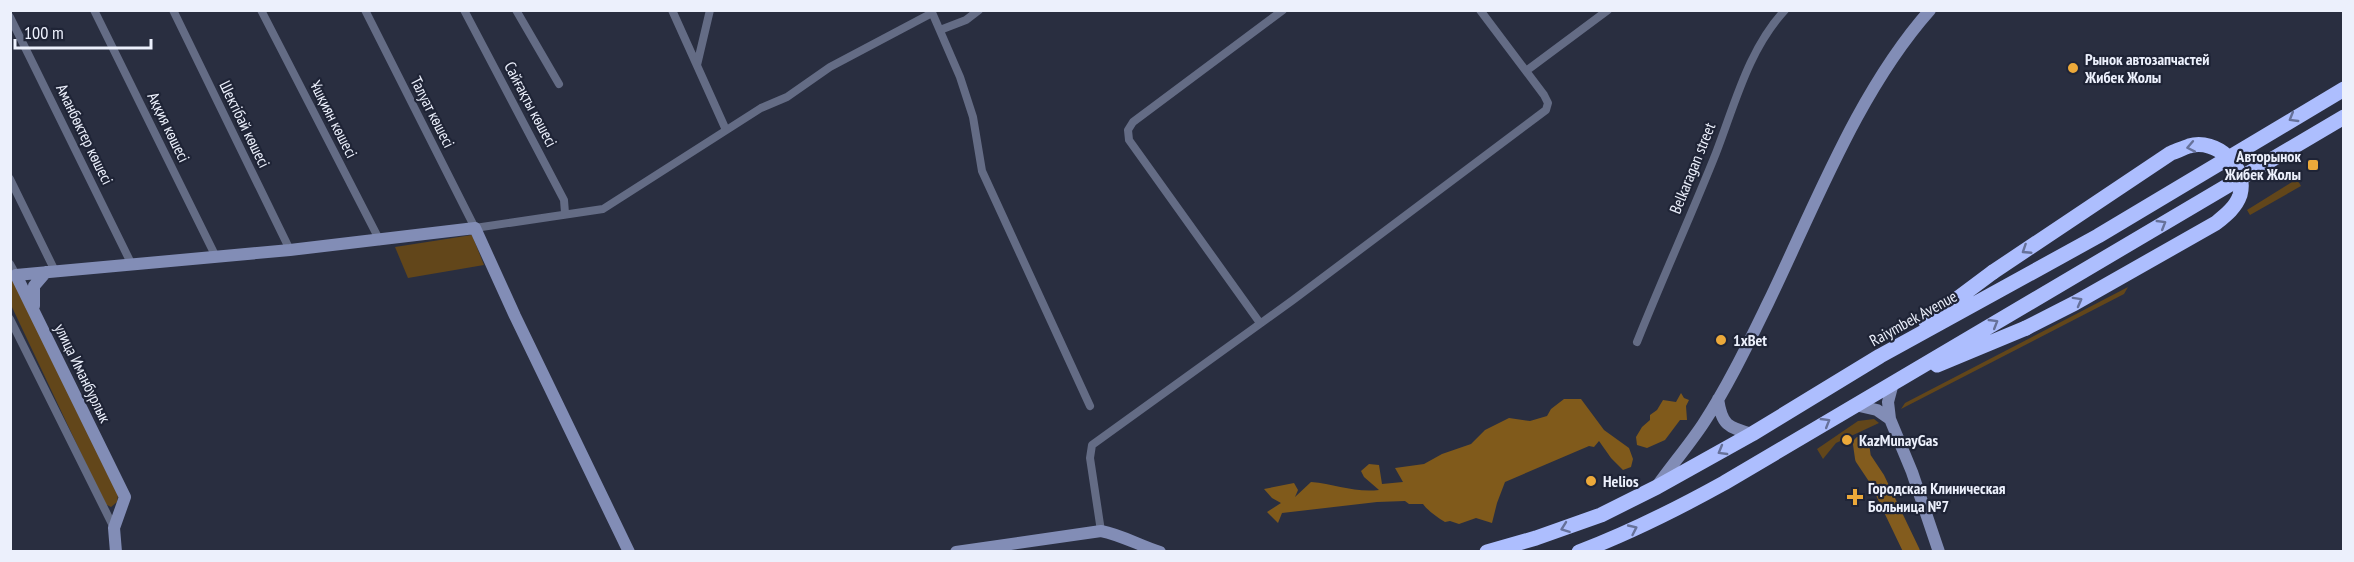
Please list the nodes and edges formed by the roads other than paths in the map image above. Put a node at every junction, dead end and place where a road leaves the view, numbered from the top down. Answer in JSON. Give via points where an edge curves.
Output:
{"nodes":[{"id":1,"x":94,"y":10,"type":"edge"},
{"id":2,"x":173,"y":10,"type":"edge"},
{"id":3,"x":261,"y":10,"type":"edge"},
{"id":4,"x":365,"y":10,"type":"edge"},
{"id":5,"x":464,"y":10,"type":"edge"},
{"id":6,"x":516,"y":10,"type":"edge"},
{"id":7,"x":672,"y":10,"type":"edge"},
{"id":8,"x":710,"y":10,"type":"edge"},
{"id":9,"x":979,"y":10,"type":"edge"},
{"id":10,"x":1283,"y":10,"type":"edge"},
{"id":11,"x":1480,"y":10,"type":"edge"},
{"id":12,"x":1608,"y":10,"type":"edge"},
{"id":13,"x":1785,"y":10,"type":"edge"},
{"id":14,"x":1930,"y":10,"type":"edge"},
{"id":15,"x":931,"y":12,"type":"edge"},
{"id":16,"x":10,"y":17,"type":"edge"},
{"id":17,"x":940,"y":30,"type":"junction"},
{"id":18,"x":697,"y":65,"type":"junction"},
{"id":19,"x":1526,"y":71,"type":"junction"},
{"id":20,"x":559,"y":84,"type":"dead end"},
{"id":21,"x":2343,"y":89,"type":"edge"},
{"id":22,"x":2343,"y":117,"type":"edge"},
{"id":23,"x":726,"y":130,"type":"junction"},
{"id":24,"x":10,"y":179,"type":"edge"},
{"id":25,"x":565,"y":213,"type":"junction"},
{"id":26,"x":475,"y":228,"type":"junction"},
{"id":27,"x":380,"y":241,"type":"junction"},
{"id":28,"x":290,"y":250,"type":"junction"},
{"id":29,"x":216,"y":257,"type":"junction"},
{"id":30,"x":132,"y":264,"type":"junction"},
{"id":31,"x":13,"y":269,"type":"edge"},
{"id":32,"x":51,"y":272,"type":"junction"},
{"id":33,"x":34,"y":310,"type":"junction"},
{"id":34,"x":10,"y":319,"type":"edge"},
{"id":35,"x":1260,"y":323,"type":"junction"},
{"id":36,"x":1637,"y":342,"type":"dead end"},
{"id":37,"x":1880,"y":356,"type":"junction"},
{"id":38,"x":1893,"y":383,"type":"junction"},
{"id":39,"x":1718,"y":399,"type":"junction"},
{"id":40,"x":1855,"y":405,"type":"junction"},
{"id":41,"x":1090,"y":406,"type":"dead end"},
{"id":42,"x":1890,"y":419,"type":"junction"},
{"id":43,"x":1752,"y":434,"type":"junction"},
{"id":44,"x":1657,"y":487,"type":"junction"},
{"id":45,"x":114,"y":528,"type":"junction"},
{"id":46,"x":1101,"y":531,"type":"junction"},
{"id":47,"x":116,"y":552,"type":"edge"},
{"id":48,"x":629,"y":552,"type":"edge"},
{"id":49,"x":956,"y":552,"type":"edge"},
{"id":50,"x":1160,"y":552,"type":"edge"},
{"id":51,"x":1487,"y":552,"type":"edge"},
{"id":52,"x":1579,"y":552,"type":"edge"},
{"id":53,"x":1939,"y":552,"type":"edge"}],
"edges":[{"from":1,"to":29,"type":"street","name":"Аққия көшесі"},
{"from":2,"to":28,"type":"street","name":"Шектібай көшесі"},
{"from":3,"to":27,"type":"street","name":"Ұшқиян көшесі"},
{"from":4,"to":26,"type":"street","name":"Талуат көшесі"},
{"from":5,"to":25,"type":"street","name":"Сайғақты көшесі","via":[[564,200]]},
{"from":6,"to":20,"type":"street"},
{"from":7,"to":18,"type":"street"},
{"from":8,"to":18,"type":"street"},
{"from":9,"to":17,"type":"street"},
{"from":10,"to":35,"type":"street","via":[[1133,122],[1128,130],[1129,140]]},
{"from":11,"to":19,"type":"street"},
{"from":12,"to":19,"type":"street"},
{"from":13,"to":36,"type":"street","name":"Belkaragan street","via":[[1750,62]]},
{"from":14,"to":39,"type":"street","via":[[1892,60],[1846,140]]},
{"from":15,"to":17,"type":"street"},
{"from":15,"to":23,"type":"street"},
{"from":16,"to":30,"type":"street","name":"Аманбөктер көшесі"},
{"from":17,"to":41,"type":"street","via":[[973,117],[982,171]]},
{"from":18,"to":23,"type":"street"},
{"from":19,"to":35,"type":"street","via":[[1544,95],[1546,110]]},
{"from":21,"to":37,"type":"highway","name":"Raiymbek Avenue","one_way":true,"via":[[2098,236]]},
{"from":38,"to":22,"type":"highway","one_way":true},
{"from":23,"to":25,"type":"street","via":[[603,208]]},
{"from":24,"to":32,"type":"street"},
{"from":25,"to":26,"type":"street"},
{"from":26,"to":27,"type":"street"},
{"from":26,"to":48,"type":"street"},
{"from":27,"to":28,"type":"street"},
{"from":28,"to":29,"type":"street"},
{"from":29,"to":30,"type":"street"},
{"from":30,"to":32,"type":"street"},
{"from":31,"to":32,"type":"street"},
{"from":31,"to":33,"type":"street","name":"улица Иманбурлык"},
{"from":32,"to":33,"type":"street","via":[[34,286]]},
{"from":33,"to":45,"type":"street","name":"улица Иманбурлык","via":[[125,497]]},
{"from":34,"to":45,"type":"street"},
{"from":35,"to":46,"type":"street","via":[[1092,445],[1090,458]]},
{"from":38,"to":37,"type":"highway","one_way":true,"bridge":true,"via":[[2026,328],[2216,223],[2230,212],[2240,196],[2236,166],[2209,146],[2190,145],[2172,153],[1993,272]]},
{"from":37,"to":43,"type":"highway","name":"Raiymbek Avenue"},
{"from":38,"to":40,"type":"highway"},
{"from":38,"to":42,"type":"street","via":[[1888,402]]},
{"from":39,"to":43,"type":"street","via":[[1720,417],[1726,424]]},
{"from":39,"to":44,"type":"street"},
{"from":40,"to":42,"type":"street","via":[[1877,410]]},
{"from":52,"to":40,"type":"highway","one_way":true,"via":[[1683,506]]},
{"from":42,"to":53,"type":"street"},
{"from":43,"to":44,"type":"highway","name":"Raiymbek Avenue","one_way":true},
{"from":44,"to":51,"type":"highway","name":"Raiymbek Avenue","one_way":true,"via":[[1601,515]]},
{"from":45,"to":47,"type":"street"},
{"from":46,"to":49,"type":"street"},
{"from":46,"to":50,"type":"street"}]}
